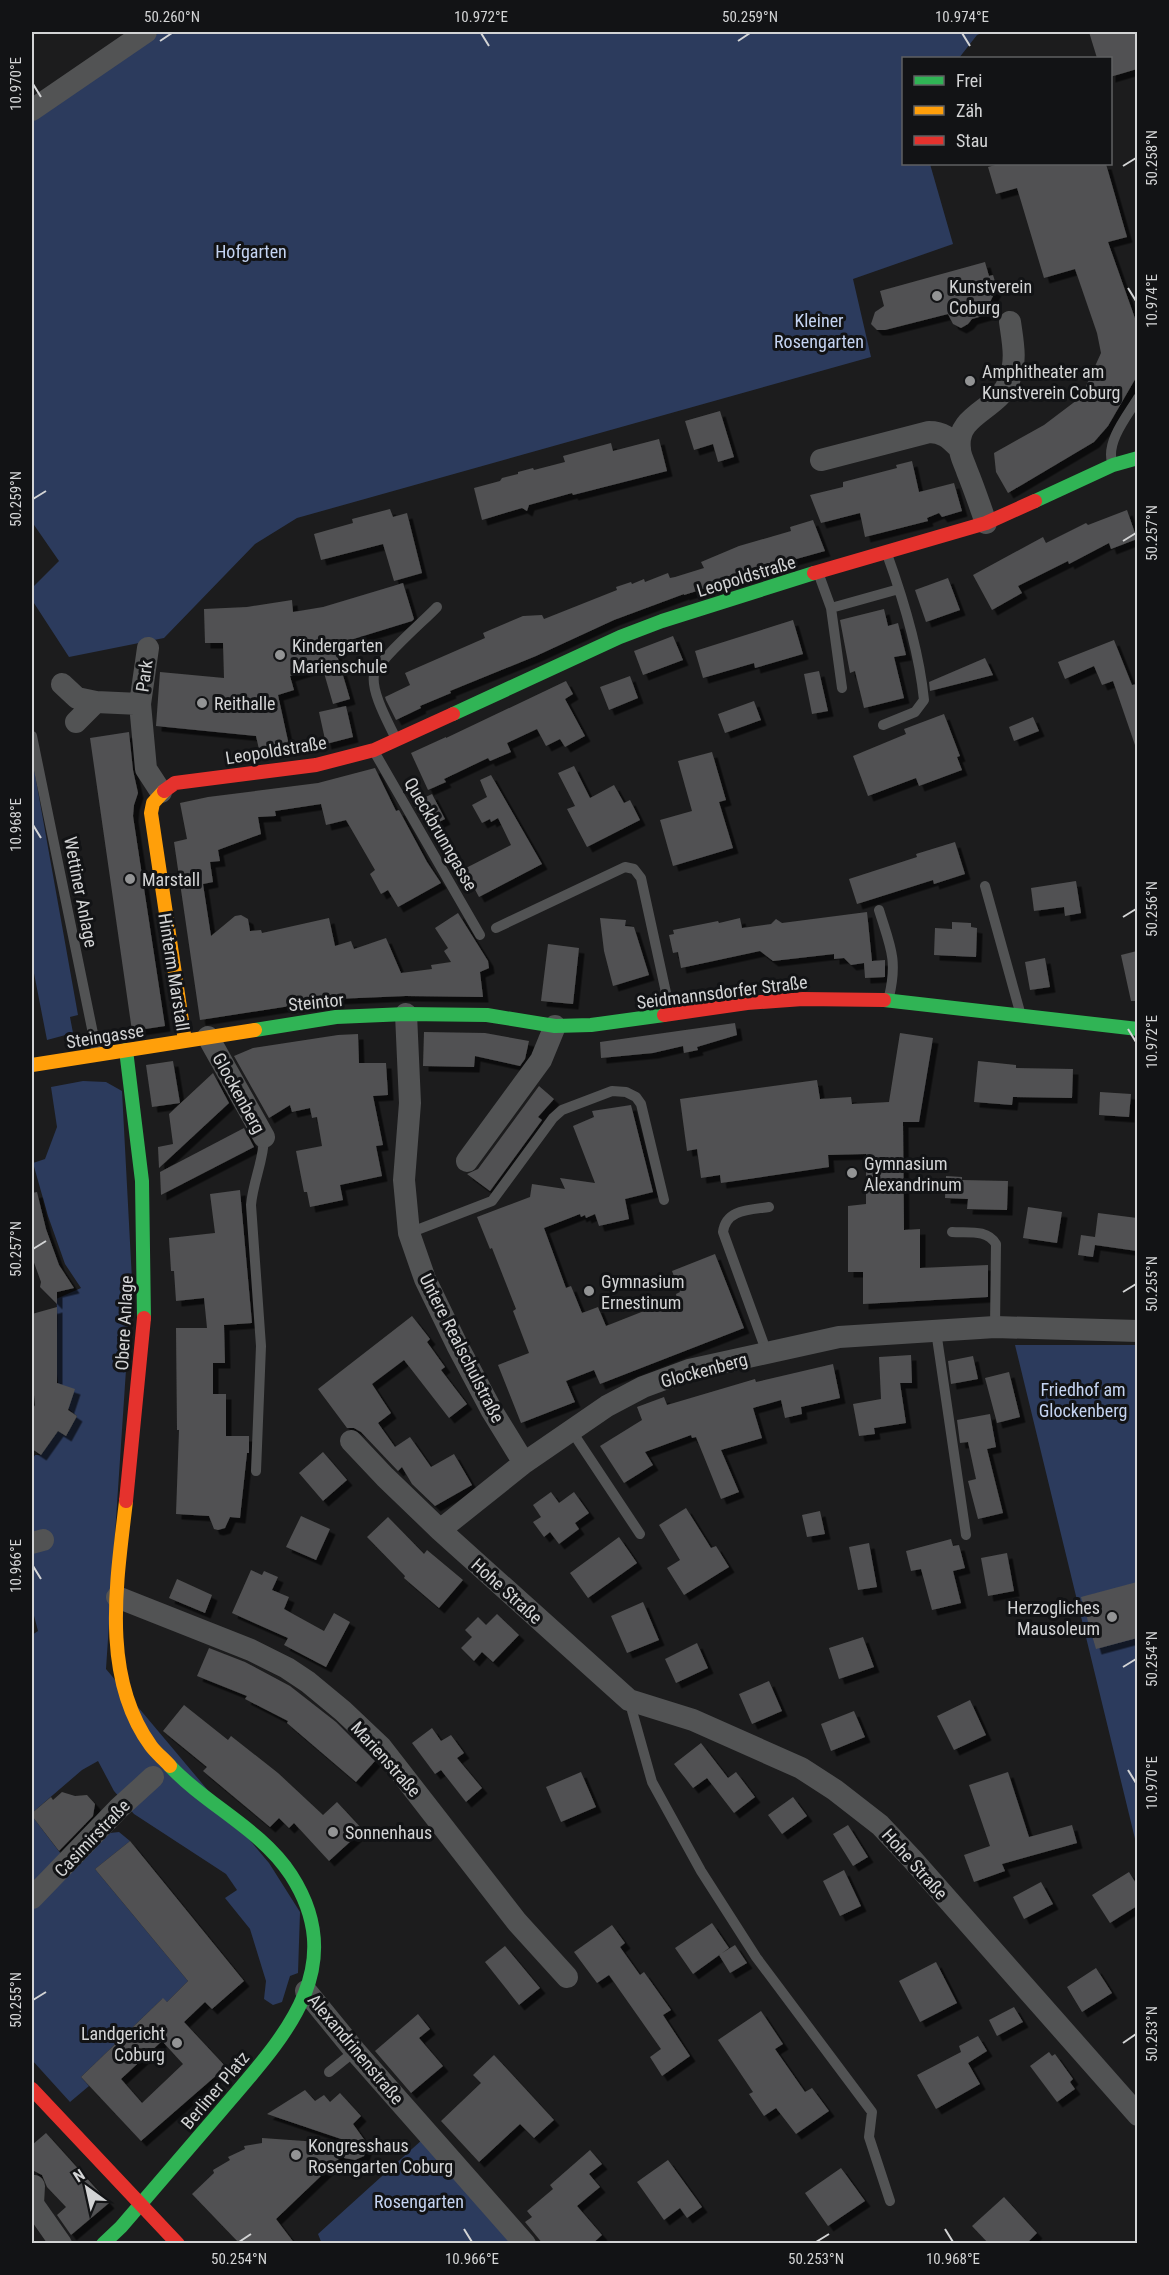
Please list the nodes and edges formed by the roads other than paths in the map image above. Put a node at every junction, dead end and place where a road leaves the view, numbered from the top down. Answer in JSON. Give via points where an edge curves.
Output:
{"nodes":[{"id":1,"x":146,"y":32,"type":"edge"},
{"id":2,"x":32,"y":110,"type":"edge"},
{"id":3,"x":1010,"y":322,"type":"dead end"},
{"id":4,"x":1137,"y":399,"type":"edge"},
{"id":5,"x":960,"y":449,"type":"junction"},
{"id":6,"x":1137,"y":458,"type":"edge"},
{"id":7,"x":821,"y":460,"type":"dead end"},
{"id":8,"x":1113,"y":465,"type":"junction"},
{"id":9,"x":986,"y":523,"type":"junction"},
{"id":10,"x":886,"y":551,"type":"junction"},
{"id":11,"x":818,"y":572,"type":"junction"},
{"id":12,"x":899,"y":589,"type":"junction"},
{"id":13,"x":437,"y":607,"type":"dead end"},
{"id":14,"x":831,"y":608,"type":"junction"},
{"id":15,"x":148,"y":648,"type":"dead end"},
{"id":16,"x":62,"y":684,"type":"dead end"},
{"id":17,"x":842,"y":688,"type":"dead end"},
{"id":18,"x":96,"y":702,"type":"junction"},
{"id":19,"x":140,"y":704,"type":"junction"},
{"id":20,"x":76,"y":722,"type":"dead end"},
{"id":21,"x":883,"y":725,"type":"dead end"},
{"id":22,"x":32,"y":736,"type":"edge"},
{"id":23,"x":396,"y":740,"type":"junction"},
{"id":24,"x":374,"y":750,"type":"junction"},
{"id":25,"x":161,"y":792,"type":"junction"},
{"id":26,"x":985,"y":886,"type":"dead end"},
{"id":27,"x":879,"y":910,"type":"dead end"},
{"id":28,"x":495,"y":928,"type":"dead end"},
{"id":29,"x":480,"y":935,"type":"dead end"},
{"id":30,"x":888,"y":1000,"type":"junction"},
{"id":31,"x":406,"y":1014,"type":"junction"},
{"id":32,"x":453,"y":1014,"type":"joint"},
{"id":33,"x":671,"y":1015,"type":"junction"},
{"id":34,"x":1021,"y":1015,"type":"junction"},
{"id":35,"x":555,"y":1026,"type":"junction"},
{"id":36,"x":1137,"y":1029,"type":"edge"},
{"id":37,"x":208,"y":1037,"type":"junction"},
{"id":38,"x":185,"y":1041,"type":"junction"},
{"id":39,"x":126,"y":1050,"type":"junction"},
{"id":40,"x":98,"y":1054,"type":"junction"},
{"id":41,"x":32,"y":1065,"type":"edge"},
{"id":42,"x":264,"y":1137,"type":"joint"},
{"id":43,"x":467,"y":1161,"type":"dead end"},
{"id":44,"x":664,"y":1200,"type":"dead end"},
{"id":45,"x":769,"y":1207,"type":"dead end"},
{"id":46,"x":952,"y":1232,"type":"dead end"},
{"id":47,"x":409,"y":1233,"type":"junction"},
{"id":48,"x":995,"y":1327,"type":"junction"},
{"id":49,"x":1137,"y":1330,"type":"edge"},
{"id":50,"x":936,"y":1331,"type":"junction"},
{"id":51,"x":767,"y":1353,"type":"junction"},
{"id":52,"x":571,"y":1430,"type":"junction"},
{"id":53,"x":351,"y":1441,"type":"dead end"},
{"id":54,"x":524,"y":1463,"type":"junction"},
{"id":55,"x":256,"y":1471,"type":"dead end"},
{"id":56,"x":440,"y":1530,"type":"junction"},
{"id":57,"x":640,"y":1534,"type":"dead end"},
{"id":58,"x":966,"y":1534,"type":"dead end"},
{"id":59,"x":117,"y":1597,"type":"junction"},
{"id":60,"x":629,"y":1700,"type":"junction"},
{"id":61,"x":153,"y":1777,"type":"dead end"},
{"id":62,"x":32,"y":1898,"type":"edge"},
{"id":63,"x":567,"y":1977,"type":"dead end"},
{"id":64,"x":306,"y":1991,"type":"junction"},
{"id":65,"x":355,"y":2051,"type":"junction"},
{"id":66,"x":329,"y":2072,"type":"dead end"},
{"id":67,"x":32,"y":2089,"type":"edge"},
{"id":68,"x":1137,"y":2115,"type":"edge"},
{"id":69,"x":33,"y":2192,"type":"edge"},
{"id":70,"x":890,"y":2201,"type":"dead end"},
{"id":71,"x":140,"y":2205,"type":"junction"},
{"id":72,"x":61,"y":2244,"type":"edge"},
{"id":73,"x":103,"y":2244,"type":"edge"},
{"id":74,"x":178,"y":2244,"type":"edge"},
{"id":75,"x":525,"y":2244,"type":"edge"}],
"edges":[{"from":1,"to":2,"type":"street"},
{"from":3,"to":5,"type":"street","via":[[1015,358],[1009,383],[996,402],[964,426]]},
{"from":4,"to":8,"type":"lane","via":[[1114,439],[1110,456]]},
{"from":5,"to":7,"type":"street","via":[[939,432],[929,432]]},
{"from":5,"to":9,"type":"street"},
{"from":6,"to":8,"type":"street","name":"Leopoldstraße"},
{"from":8,"to":9,"type":"street","name":"Leopoldstraße"},
{"from":9,"to":10,"type":"street","name":"Leopoldstraße"},
{"from":10,"to":11,"type":"street","name":"Leopoldstraße"},
{"from":10,"to":12,"type":"lane"},
{"from":11,"to":14,"type":"lane"},
{"from":11,"to":23,"type":"street","name":"Leopoldstraße","via":[[620,636]]},
{"from":12,"to":14,"type":"lane"},
{"from":12,"to":21,"type":"lane","via":[[924,700],[915,712]]},
{"from":13,"to":23,"type":"lane","via":[[374,675],[376,692]]},
{"from":14,"to":17,"type":"lane"},
{"from":15,"to":19,"type":"street","name":"Park"},
{"from":16,"to":18,"type":"street","via":[[77,698]]},
{"from":18,"to":19,"type":"street"},
{"from":18,"to":20,"type":"street"},
{"from":19,"to":25,"type":"street","via":[[146,770]]},
{"from":22,"to":40,"type":"lane","name":"Wettiner Anlage"},
{"from":23,"to":24,"type":"street","name":"Leopoldstraße"},
{"from":24,"to":25,"type":"street","name":"Leopoldstraße","via":[[316,765],[175,783]]},
{"from":24,"to":29,"type":"lane","name":"Queckbrunngasse"},
{"from":25,"to":38,"type":"street","name":"Hinterm Marstall","via":[[151,813]]},
{"from":26,"to":34,"type":"lane"},
{"from":27,"to":30,"type":"lane","via":[[894,960]]},
{"from":28,"to":33,"type":"lane","via":[[625,867],[634,869],[641,878]]},
{"from":30,"to":33,"type":"street","name":"Seidmannsdorfer Straße","via":[[803,999]]},
{"from":30,"to":34,"type":"street","name":"Seidmannsdorfer Straße"},
{"from":31,"to":32,"type":"street","name":"Steintor"},
{"from":31,"to":37,"type":"street","name":"Steintor","via":[[336,1017]]},
{"from":31,"to":47,"type":"street","name":"Untere Realschulstraße","via":[[410,1103],[404,1180]]},
{"from":32,"to":35,"type":"street","name":"Seidmannsdorfer Straße"},
{"from":33,"to":35,"type":"street","name":"Seidmannsdorfer Straße"},
{"from":34,"to":36,"type":"street","name":"Seidmannsdorfer Straße"},
{"from":35,"to":43,"type":"street","via":[[541,1060]]},
{"from":37,"to":38,"type":"street","name":"Steintor"},
{"from":37,"to":42,"type":"street","name":"Glockenberg"},
{"from":38,"to":39,"type":"street","name":"Steingasse"},
{"from":39,"to":40,"type":"street","name":"Steingasse"},
{"from":39,"to":59,"type":"street","name":"Obere Anlage","via":[[141,1161],[144,1320]]},
{"from":40,"to":41,"type":"street","name":"Steingasse"},
{"from":42,"to":55,"type":"lane","name":"Glockenberg","via":[[264,1153],[251,1205],[261,1346]]},
{"from":44,"to":47,"type":"lane","via":[[641,1104],[626,1092],[612,1091],[574,1104],[553,1118],[492,1201]]},
{"from":45,"to":51,"type":"lane","via":[[728,1217],[723,1232]]},
{"from":46,"to":48,"type":"lane","via":[[984,1233],[996,1244]]},
{"from":47,"to":54,"type":"street","name":"Untere Realschulstraße","via":[[425,1279],[456,1345]]},
{"from":48,"to":49,"type":"street","name":"Glockenberg"},
{"from":48,"to":50,"type":"street","name":"Glockenberg"},
{"from":50,"to":51,"type":"street","name":"Glockenberg","via":[[839,1337]]},
{"from":50,"to":58,"type":"lane"},
{"from":51,"to":52,"type":"street","name":"Glockenberg","via":[[689,1370],[643,1387]]},
{"from":52,"to":54,"type":"street","name":"Glockenberg"},
{"from":52,"to":57,"type":"lane"},
{"from":53,"to":56,"type":"street"},
{"from":54,"to":56,"type":"street","name":"Glockenberg"},
{"from":56,"to":60,"type":"street","name":"Hohe Straße"},
{"from":59,"to":63,"type":"street","name":"Marienstraße","via":[[287,1668],[344,1712],[381,1747],[517,1922]]},
{"from":59,"to":64,"type":"street","name":"Alexandrinenstraße","via":[[119,1674],[147,1743],[166,1764],[268,1849],[295,1881],[308,1904],[314,1940]]},
{"from":60,"to":68,"type":"street","name":"Hohe Straße","via":[[693,1720],[801,1768],[880,1825]]},
{"from":60,"to":70,"type":"lane","via":[[652,1782],[701,1871],[756,1957],[872,2112],[868,2137]]},
{"from":61,"to":62,"type":"street","name":"Casimirstraße"},
{"from":64,"to":65,"type":"street","name":"Alexandrinenstraße"},
{"from":64,"to":71,"type":"street","name":"Berliner Platz","via":[[293,2020],[260,2065]]},
{"from":65,"to":66,"type":"lane"},
{"from":65,"to":75,"type":"street","name":"Alexandrinenstraße"},
{"from":67,"to":71,"type":"street"},
{"from":69,"to":72,"type":"street","via":[[33,2205]]},
{"from":71,"to":73,"type":"street","name":"Berliner Platz"},
{"from":71,"to":74,"type":"street"}]}
